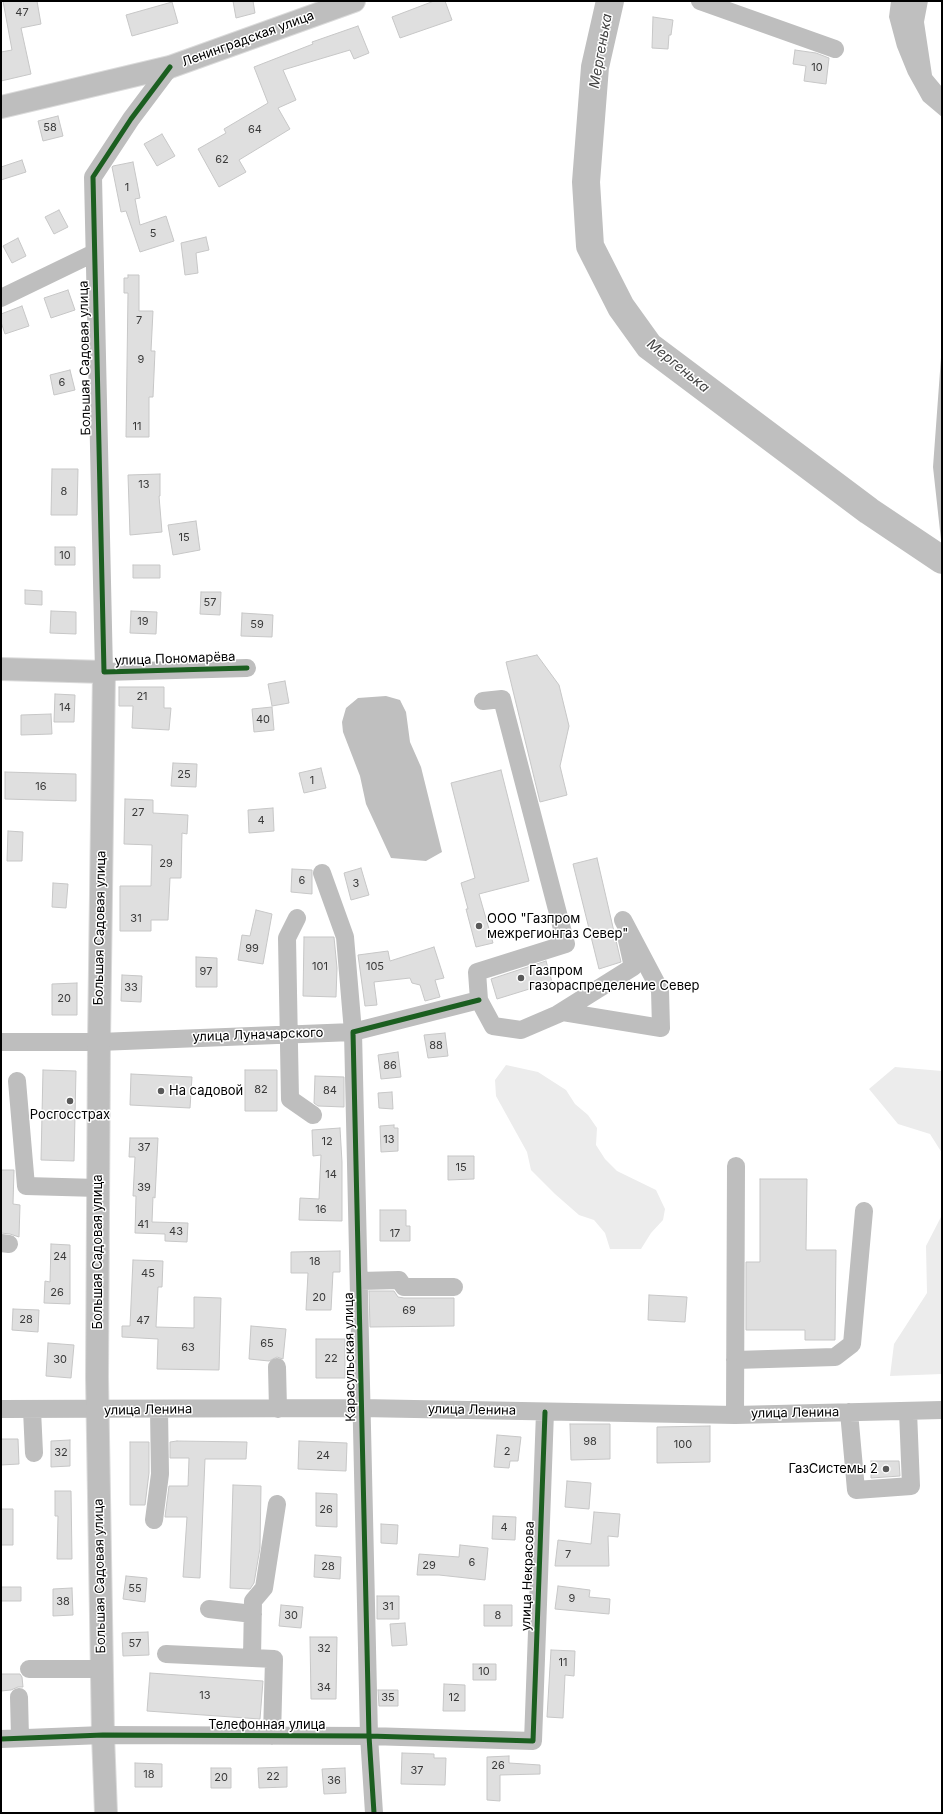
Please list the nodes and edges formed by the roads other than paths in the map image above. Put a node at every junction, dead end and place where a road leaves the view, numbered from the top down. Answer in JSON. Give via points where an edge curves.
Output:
{"nodes":[{"id":1,"x":354,"y":1,"type":"edge"},
{"id":2,"x":700,"y":1,"type":"edge"},
{"id":3,"x":835,"y":49,"type":"dead end"},
{"id":4,"x":170,"y":68,"type":"junction"},
{"id":5,"x":1,"y":107,"type":"edge"},
{"id":6,"x":94,"y":253,"type":"junction"},
{"id":7,"x":1,"y":298,"type":"edge"},
{"id":8,"x":247,"y":668,"type":"dead end"},
{"id":9,"x":1,"y":669,"type":"edge"},
{"id":10,"x":104,"y":672,"type":"junction"},
{"id":11,"x":482,"y":701,"type":"dead end"},
{"id":12,"x":322,"y":873,"type":"dead end"},
{"id":13,"x":297,"y":918,"type":"dead end"},
{"id":14,"x":479,"y":1000,"type":"junction"},
{"id":15,"x":558,"y":1014,"type":"junction"},
{"id":16,"x":353,"y":1032,"type":"junction"},
{"id":17,"x":289,"y":1034,"type":"junction"},
{"id":18,"x":1,"y":1042,"type":"edge"},
{"id":19,"x":98,"y":1042,"type":"junction"},
{"id":20,"x":16,"y":1082,"type":"dead end"},
{"id":21,"x":313,"y":1116,"type":"dead end"},
{"id":22,"x":736,"y":1166,"type":"dead end"},
{"id":23,"x":98,"y":1188,"type":"junction"},
{"id":24,"x":864,"y":1211,"type":"dead end"},
{"id":25,"x":360,"y":1281,"type":"junction"},
{"id":26,"x":454,"y":1287,"type":"dead end"},
{"id":27,"x":735,"y":1360,"type":"junction"},
{"id":28,"x":277,"y":1367,"type":"dead end"},
{"id":29,"x":361,"y":1408,"type":"junction"},
{"id":30,"x":278,"y":1409,"type":"junction"},
{"id":31,"x":1,"y":1410,"type":"edge"},
{"id":32,"x":32,"y":1410,"type":"junction"},
{"id":33,"x":98,"y":1410,"type":"junction"},
{"id":34,"x":159,"y":1410,"type":"junction"},
{"id":35,"x":942,"y":1410,"type":"edge"},
{"id":36,"x":908,"y":1411,"type":"junction"},
{"id":37,"x":545,"y":1412,"type":"junction"},
{"id":38,"x":849,"y":1412,"type":"junction"},
{"id":39,"x":735,"y":1415,"type":"junction"},
{"id":40,"x":34,"y":1453,"type":"dead end"},
{"id":41,"x":277,"y":1504,"type":"dead end"},
{"id":42,"x":154,"y":1520,"type":"dead end"},
{"id":43,"x":209,"y":1609,"type":"dead end"},
{"id":44,"x":253,"y":1614,"type":"junction"},
{"id":45,"x":166,"y":1654,"type":"dead end"},
{"id":46,"x":252,"y":1658,"type":"junction"},
{"id":47,"x":29,"y":1669,"type":"dead end"},
{"id":48,"x":102,"y":1669,"type":"junction"},
{"id":49,"x":19,"y":1697,"type":"dead end"},
{"id":50,"x":103,"y":1734,"type":"junction"},
{"id":51,"x":272,"y":1736,"type":"junction"},
{"id":52,"x":369,"y":1736,"type":"junction"},
{"id":53,"x":20,"y":1738,"type":"junction"},
{"id":54,"x":1,"y":1739,"type":"edge"},
{"id":55,"x":533,"y":1740,"type":"joint"},
{"id":56,"x":106,"y":1813,"type":"edge"},
{"id":57,"x":374,"y":1813,"type":"edge"}],
"edges":[{"from":1,"to":4,"type":"main road","name":"Ленинградская улица"},
{"from":2,"to":3,"type":"street"},
{"from":4,"to":5,"type":"main road","name":"Ленинградская улица"},
{"from":4,"to":6,"type":"street","name":"Большая Садовая улица","via":[[131,119],[93,178]]},
{"from":6,"to":7,"type":"street"},
{"from":6,"to":10,"type":"street","name":"Большая Садовая улица"},
{"from":8,"to":10,"type":"street","name":"улица Пономарёва"},
{"from":9,"to":10,"type":"main road","name":"улица Пономарёва"},
{"from":10,"to":19,"type":"main road","name":"Большая Садовая улица"},
{"from":11,"to":14,"type":"street","via":[[502,699],[566,944],[477,972]]},
{"from":12,"to":16,"type":"street","via":[[345,937]]},
{"from":13,"to":17,"type":"street","via":[[287,938]]},
{"from":14,"to":15,"type":"street","via":[[493,1026],[521,1030]]},
{"from":14,"to":16,"type":"street"},
{"from":15,"to":15,"type":"street","via":[[563,1012],[661,1028],[660,990],[623,920],[633,966]]},
{"from":16,"to":17,"type":"street","name":"улица Луначарского"},
{"from":16,"to":25,"type":"street","name":"Карасульская улица"},
{"from":17,"to":19,"type":"street","name":"улица Луначарского"},
{"from":17,"to":21,"type":"street","via":[[290,1099]]},
{"from":18,"to":19,"type":"street","name":"улица Луначарского"},
{"from":19,"to":23,"type":"main road","name":"Большая Садовая улица"},
{"from":20,"to":23,"type":"street","via":[[26,1186]]},
{"from":22,"to":27,"type":"street"},
{"from":23,"to":33,"type":"main road","name":"Большая Садовая улица"},
{"from":24,"to":27,"type":"street","via":[[852,1344],[835,1357]]},
{"from":25,"to":26,"type":"street","via":[[399,1280],[404,1287]]},
{"from":25,"to":29,"type":"street","name":"Карасульская улица"},
{"from":27,"to":39,"type":"street"},
{"from":28,"to":30,"type":"street"},
{"from":29,"to":30,"type":"street","name":"улица Ленина"},
{"from":29,"to":37,"type":"street","name":"улица Ленина"},
{"from":29,"to":52,"type":"street","name":"Карасульская улица"},
{"from":30,"to":34,"type":"street","name":"улица Ленина"},
{"from":31,"to":32,"type":"street","name":"улица Ленина"},
{"from":32,"to":33,"type":"street","name":"улица Ленина"},
{"from":32,"to":40,"type":"street"},
{"from":33,"to":34,"type":"street","name":"улица Ленина"},
{"from":33,"to":48,"type":"main road","name":"Большая Садовая улица"},
{"from":34,"to":42,"type":"street","via":[[160,1474]]},
{"from":35,"to":36,"type":"street","name":"улица Ленина"},
{"from":36,"to":38,"type":"street","name":"улица Ленина"},
{"from":36,"to":38,"type":"street","via":[[911,1486],[856,1490]]},
{"from":37,"to":39,"type":"street","name":"улица Ленина"},
{"from":37,"to":55,"type":"street","name":"улица Некрасова"},
{"from":38,"to":39,"type":"street","name":"улица Ленина"},
{"from":41,"to":44,"type":"street","via":[[264,1588],[253,1601]]},
{"from":43,"to":44,"type":"street"},
{"from":44,"to":46,"type":"street"},
{"from":45,"to":46,"type":"street"},
{"from":46,"to":51,"type":"street","via":[[274,1659]]},
{"from":47,"to":48,"type":"street"},
{"from":48,"to":50,"type":"main road","name":"Большая Садовая улица"},
{"from":49,"to":53,"type":"street"},
{"from":50,"to":51,"type":"street","name":"Телефонная улица"},
{"from":50,"to":53,"type":"street","name":"Телефонная улица"},
{"from":50,"to":56,"type":"main road","name":"Большая Садовая улица"},
{"from":51,"to":52,"type":"street","name":"Телефонная улица"},
{"from":52,"to":55,"type":"street","name":"Телефонная улица"},
{"from":52,"to":57,"type":"street","name":"Карасульская улица"},
{"from":53,"to":54,"type":"street","name":"Телефонная улица"}]}
